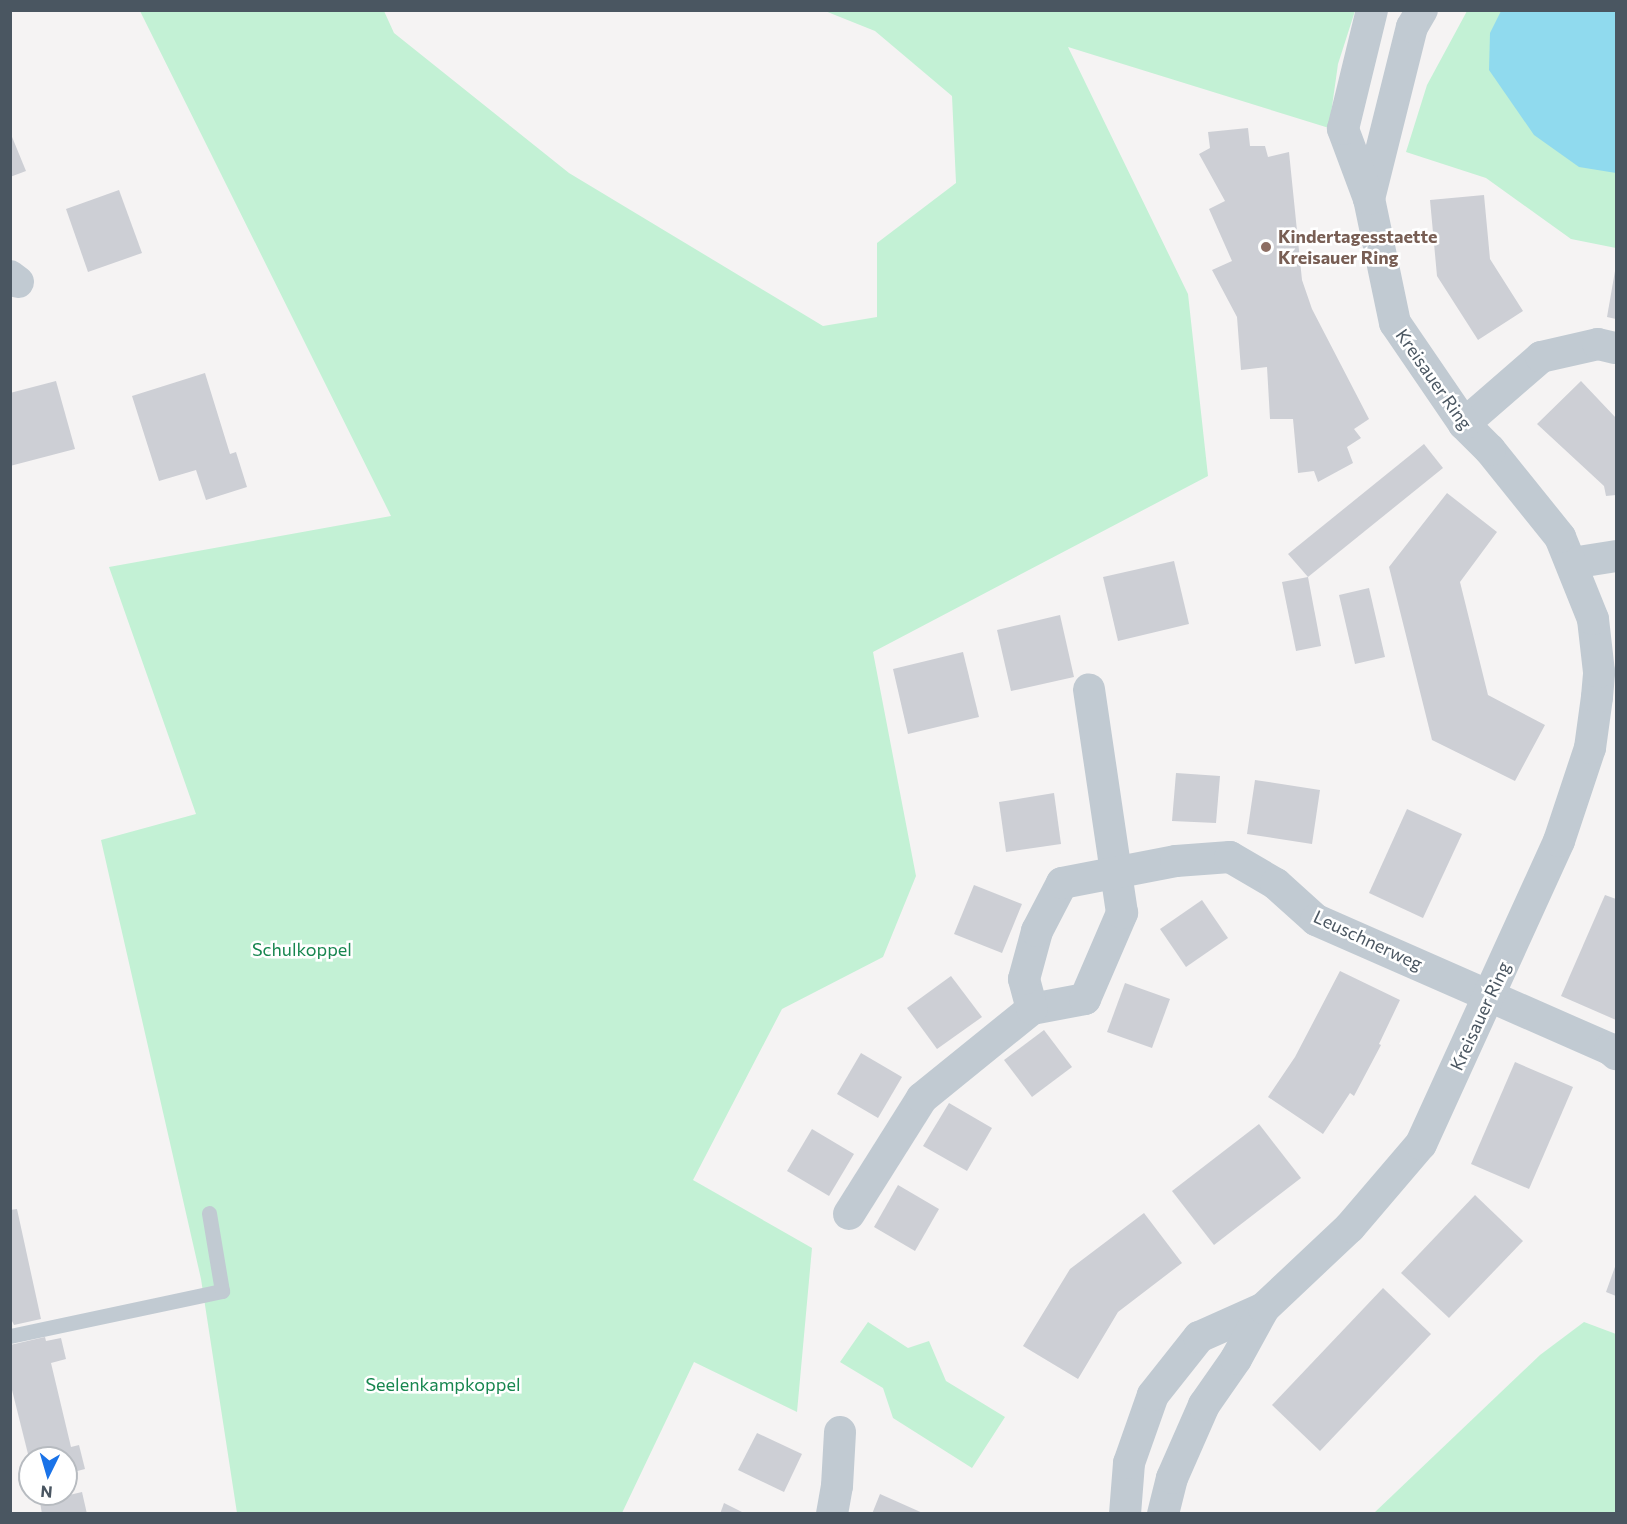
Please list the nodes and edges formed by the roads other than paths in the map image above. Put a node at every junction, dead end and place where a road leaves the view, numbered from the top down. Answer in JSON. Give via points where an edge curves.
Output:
{"nodes":[{"id":1,"x":1372,"y":10,"type":"edge"},
{"id":2,"x":1422,"y":10,"type":"edge"},
{"id":3,"x":1369,"y":198,"type":"junction"},
{"id":4,"x":1617,"y":348,"type":"edge"},
{"id":5,"x":1464,"y":424,"type":"junction"},
{"id":6,"x":1617,"y":556,"type":"edge"},
{"id":7,"x":1572,"y":563,"type":"junction"},
{"id":8,"x":1608,"y":668,"type":"edge"},
{"id":9,"x":1089,"y":689,"type":"dead end"},
{"id":10,"x":1114,"y":874,"type":"junction"},
{"id":11,"x":1490,"y":995,"type":"junction"},
{"id":12,"x":1032,"y":1009,"type":"junction"},
{"id":13,"x":1617,"y":1054,"type":"edge"},
{"id":14,"x":209,"y":1212,"type":"dead end"},
{"id":15,"x":849,"y":1215,"type":"dead end"},
{"id":16,"x":1264,"y":1308,"type":"junction"},
{"id":17,"x":10,"y":1336,"type":"edge"},
{"id":18,"x":840,"y":1432,"type":"dead end"},
{"id":19,"x":832,"y":1514,"type":"edge"},
{"id":20,"x":1125,"y":1514,"type":"edge"},
{"id":21,"x":1163,"y":1514,"type":"edge"}],
"edges":[{"from":1,"to":3,"type":"street","name":"Kreisauer Ring","via":[[1343,129]]},
{"from":2,"to":3,"type":"street","name":"Kreisauer Ring","via":[[1412,27]]},
{"from":3,"to":5,"type":"street","name":"Kreisauer Ring","via":[[1395,323]]},
{"from":4,"to":5,"type":"street","via":[[1598,344],[1541,357]]},
{"from":5,"to":7,"type":"street","name":"Kreisauer Ring","via":[[1560,537]]},
{"from":6,"to":7,"type":"street"},
{"from":7,"to":8,"type":"street","name":"Kreisauer Ring"},
{"from":8,"to":11,"type":"street","name":"Kreisauer Ring","via":[[1590,747],[1559,842]]},
{"from":9,"to":10,"type":"street"},
{"from":10,"to":11,"type":"street","name":"Leuschnerweg","via":[[1176,861],[1230,858],[1276,884],[1316,920]]},
{"from":10,"to":12,"type":"street","via":[[1122,913],[1085,999]]},
{"from":10,"to":12,"type":"street","name":"Leuschnerweg","via":[[1062,883],[1037,931],[1024,979]]},
{"from":11,"to":13,"type":"street","name":"Leuschnerweg"},
{"from":11,"to":16,"type":"street","name":"Kreisauer Ring","via":[[1420,1144],[1350,1227]]},
{"from":12,"to":15,"type":"street","via":[[922,1098]]},
{"from":14,"to":17,"type":"lane","via":[[222,1291]]},
{"from":16,"to":20,"type":"street","name":"Kreisauer Ring","via":[[1199,1338],[1153,1395],[1130,1463]]},
{"from":16,"to":21,"type":"street","name":"Kreisauer Ring","via":[[1204,1406],[1172,1478]]},
{"from":18,"to":19,"type":"street"}]}
